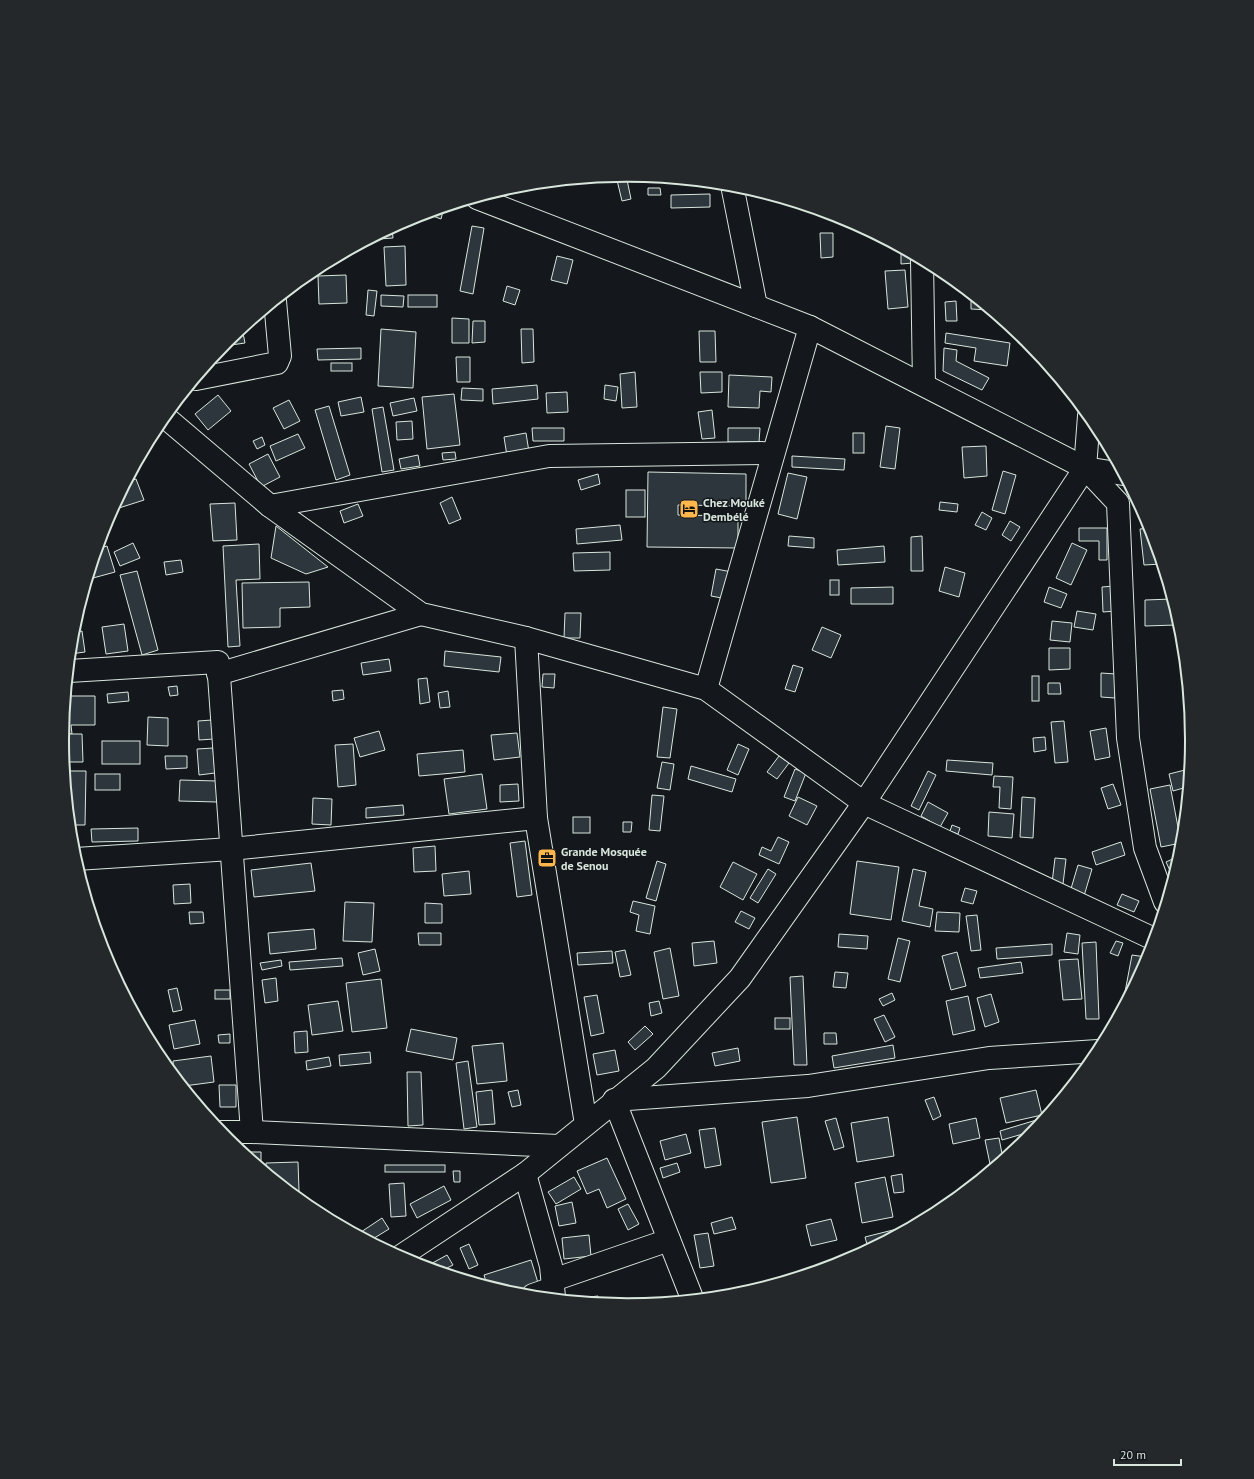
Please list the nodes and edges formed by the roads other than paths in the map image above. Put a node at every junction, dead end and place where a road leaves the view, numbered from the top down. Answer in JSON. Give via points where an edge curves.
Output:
{"nodes":[{"id":1,"x":733,"y":192,"type":"edge"},
{"id":2,"x":484,"y":201,"type":"edge"},
{"id":3,"x":922,"y":266,"type":"edge"},
{"id":4,"x":275,"y":306,"type":"edge"},
{"id":5,"x":756,"y":306,"type":"junction"},
{"id":6,"x":810,"y":327,"type":"junction"},
{"id":7,"x":202,"y":378,"type":"edge"},
{"id":8,"x":924,"y":385,"type":"junction"},
{"id":9,"x":169,"y":421,"type":"edge"},
{"id":10,"x":1088,"y":425,"type":"edge"},
{"id":11,"x":773,"y":453,"type":"junction"},
{"id":12,"x":1085,"y":468,"type":"junction"},
{"id":13,"x":1116,"y":473,"type":"edge"},
{"id":14,"x":270,"y":506,"type":"junction"},
{"id":15,"x":421,"y":614,"type":"junction"},
{"id":16,"x":526,"y":638,"type":"junction"},
{"id":17,"x":74,"y":671,"type":"edge"},
{"id":18,"x":218,"y":674,"type":"junction"},
{"id":19,"x":706,"y":689,"type":"junction"},
{"id":20,"x":864,"y":803,"type":"junction"},
{"id":21,"x":536,"y":818,"type":"junction"},
{"id":22,"x":232,"y":849,"type":"junction"},
{"id":23,"x":82,"y":859,"type":"edge"},
{"id":24,"x":1162,"y":895,"type":"edge"},
{"id":25,"x":1149,"y":937,"type":"edge"},
{"id":26,"x":1090,"y":1052,"type":"edge"},
{"id":27,"x":614,"y":1100,"type":"junction"},
{"id":28,"x":586,"y":1124,"type":"junction"},
{"id":29,"x":230,"y":1132,"type":"edge"},
{"id":30,"x":252,"y":1132,"type":"junction"},
{"id":31,"x":559,"y":1146,"type":"junction"},
{"id":32,"x":525,"y":1174,"type":"junction"},
{"id":33,"x":669,"y":1240,"type":"junction"},
{"id":34,"x":407,"y":1252,"type":"edge"},
{"id":35,"x":553,"y":1289,"type":"edge"},
{"id":36,"x":690,"y":1294,"type":"edge"}],
"edges":[{"from":1,"to":5,"type":"street"},
{"from":2,"to":5,"type":"street"},
{"from":3,"to":8,"type":"street"},
{"from":4,"to":7,"type":"street","via":[[280,356],[277,363]]},
{"from":5,"to":6,"type":"street"},
{"from":6,"to":8,"type":"street"},
{"from":6,"to":11,"type":"street"},
{"from":8,"to":12,"type":"street"},
{"from":9,"to":14,"type":"street"},
{"from":10,"to":12,"type":"street"},
{"from":11,"to":14,"type":"street","via":[[549,456]]},
{"from":11,"to":19,"type":"street"},
{"from":12,"to":13,"type":"street"},
{"from":12,"to":20,"type":"street"},
{"from":12,"to":24,"type":"street","via":[[1118,503],[1128,738],[1145,848]]},
{"from":14,"to":15,"type":"street"},
{"from":15,"to":16,"type":"street"},
{"from":15,"to":18,"type":"street"},
{"from":16,"to":19,"type":"street"},
{"from":16,"to":21,"type":"street"},
{"from":17,"to":18,"type":"street","via":[[218,662]]},
{"from":18,"to":22,"type":"street"},
{"from":19,"to":20,"type":"street"},
{"from":20,"to":25,"type":"street"},
{"from":20,"to":27,"type":"street","via":[[740,978],[656,1068]]},
{"from":21,"to":22,"type":"street"},
{"from":21,"to":28,"type":"street"},
{"from":22,"to":23,"type":"street"},
{"from":22,"to":30,"type":"street"},
{"from":26,"to":27,"type":"street","via":[[989,1058],[808,1086]]},
{"from":27,"to":28,"type":"street"},
{"from":27,"to":33,"type":"street"},
{"from":28,"to":31,"type":"street"},
{"from":29,"to":30,"type":"street"},
{"from":30,"to":31,"type":"street"},
{"from":31,"to":32,"type":"street"},
{"from":32,"to":34,"type":"street"},
{"from":32,"to":35,"type":"street","via":[[551,1266]]},
{"from":33,"to":35,"type":"street"},
{"from":33,"to":36,"type":"street"}]}
